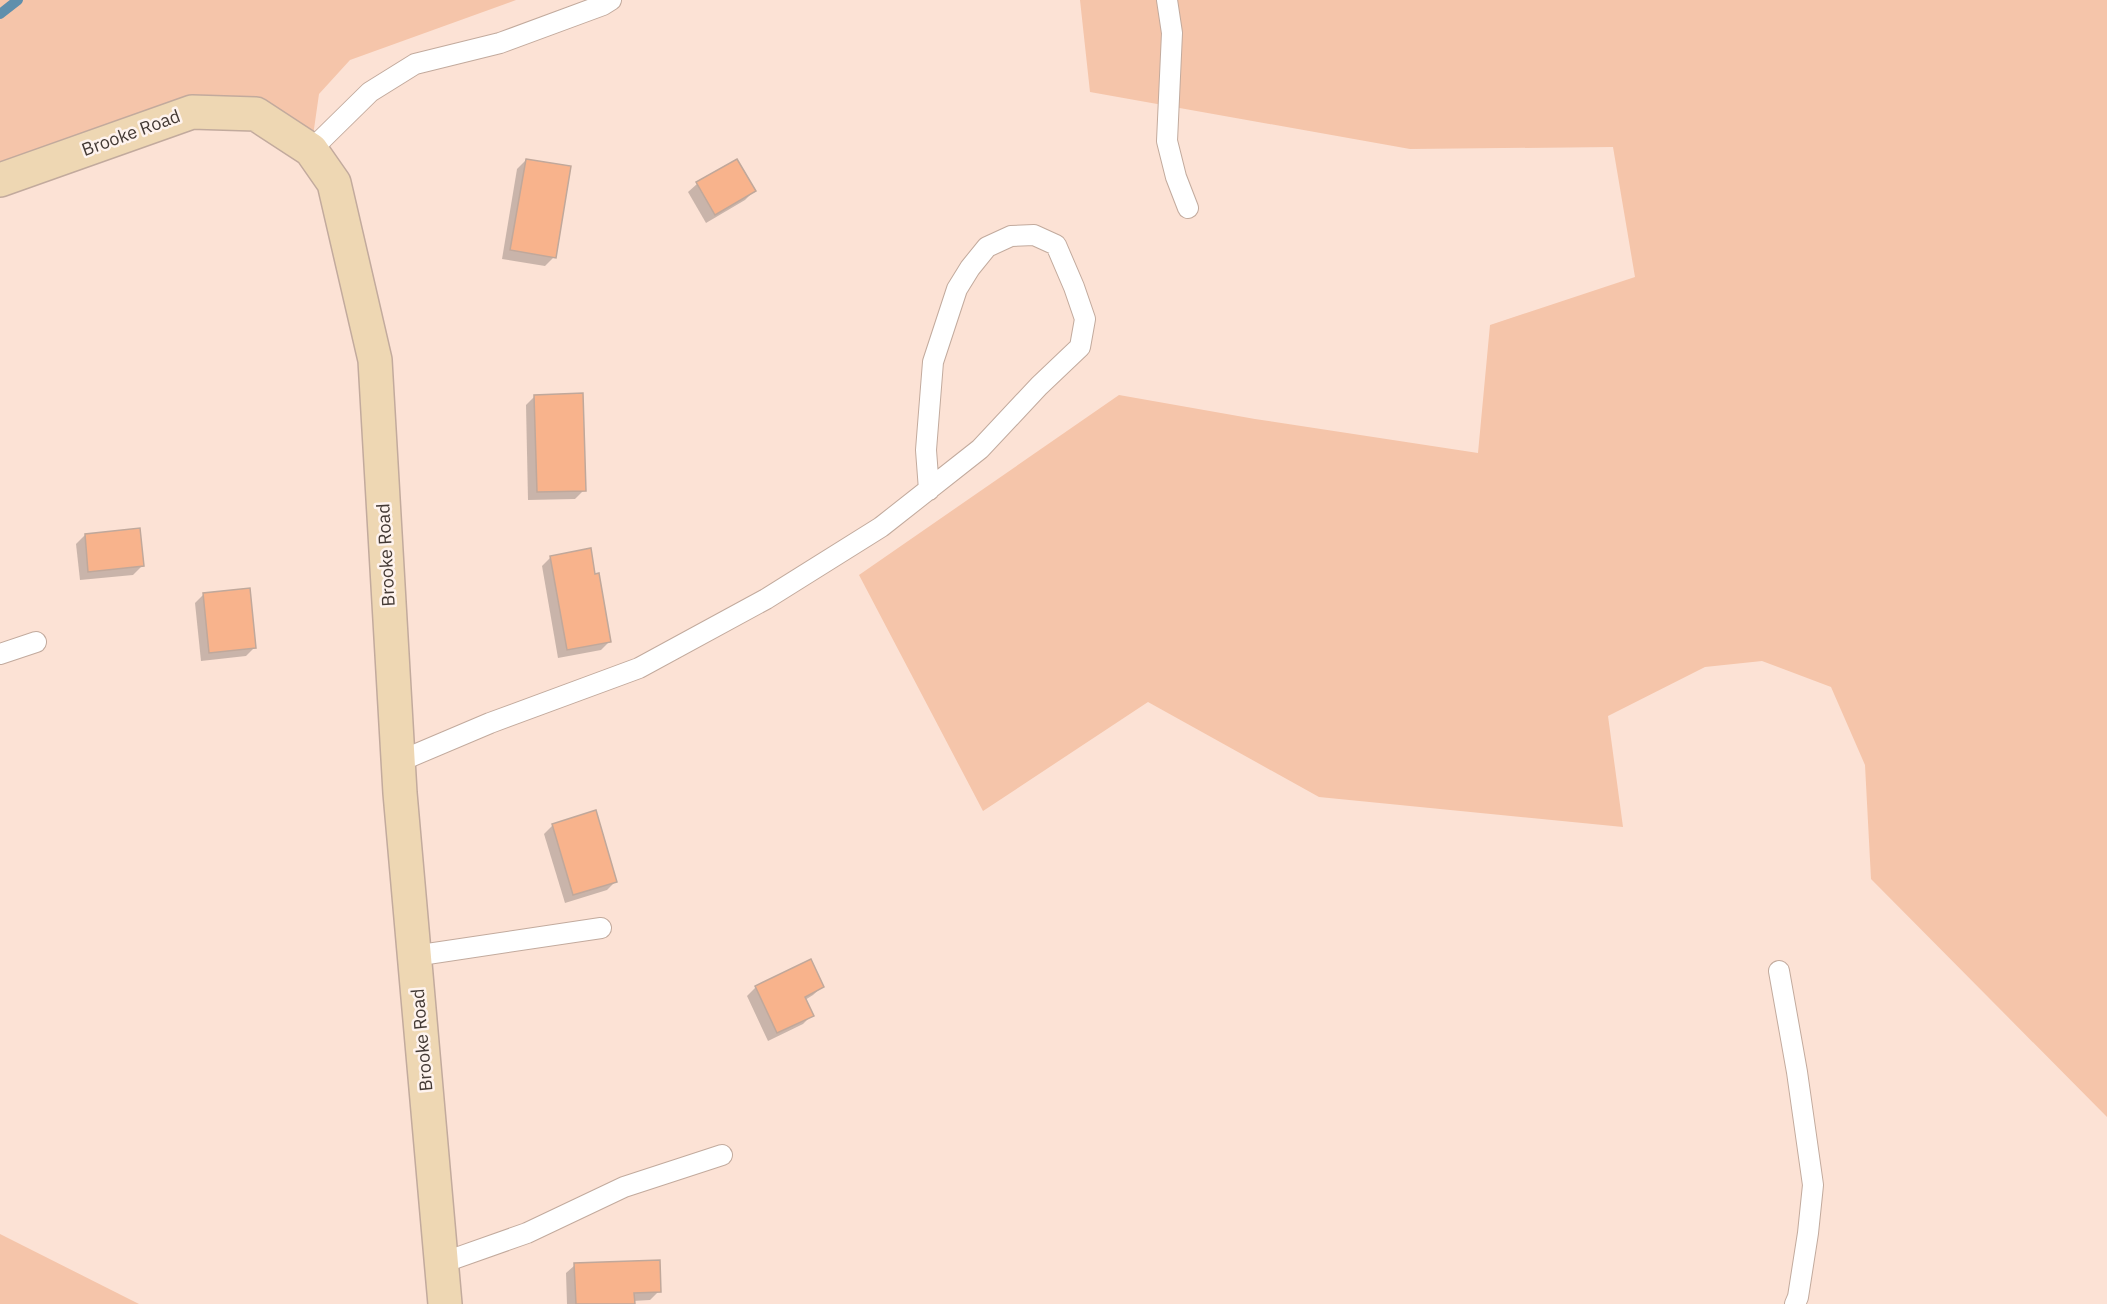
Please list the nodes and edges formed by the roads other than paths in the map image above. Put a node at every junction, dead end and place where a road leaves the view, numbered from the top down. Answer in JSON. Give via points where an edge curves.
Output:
{"nodes":[{"id":1,"x":611,"y":0,"type":"edge"},
{"id":2,"x":1167,"y":0,"type":"edge"},
{"id":3,"x":311,"y":150,"type":"junction"},
{"id":4,"x":0,"y":180,"type":"edge"},
{"id":5,"x":1188,"y":208,"type":"dead end"},
{"id":6,"x":928,"y":490,"type":"junction"},
{"id":7,"x":36,"y":642,"type":"dead end"},
{"id":8,"x":0,"y":654,"type":"edge"},
{"id":9,"x":398,"y":762,"type":"junction"},
{"id":10,"x":601,"y":928,"type":"dead end"},
{"id":11,"x":414,"y":956,"type":"junction"},
{"id":12,"x":1779,"y":971,"type":"dead end"},
{"id":13,"x":722,"y":1155,"type":"dead end"},
{"id":14,"x":442,"y":1263,"type":"junction"},
{"id":15,"x":446,"y":1304,"type":"edge"},
{"id":16,"x":1795,"y":1304,"type":"edge"}],
"edges":[{"from":1,"to":3,"type":"lane","via":[[500,43],[415,64],[370,92]]},
{"from":2,"to":5,"type":"lane","via":[[1172,33],[1167,141]]},
{"from":3,"to":4,"type":"street","name":"Brooke Road","via":[[256,114],[192,112]]},
{"from":3,"to":9,"type":"street","name":"Brooke Road","via":[[334,183],[375,360]]},
{"from":6,"to":6,"type":"lane","via":[[980,449],[1080,347],[1085,319],[1056,245],[1034,235],[1011,236],[987,248],[957,289],[933,362]]},
{"from":6,"to":9,"type":"lane","via":[[881,527],[766,599],[639,668]]},
{"from":7,"to":8,"type":"lane"},
{"from":9,"to":11,"type":"street","name":"Brooke Road"},
{"from":10,"to":11,"type":"lane"},
{"from":11,"to":14,"type":"street","name":"Brooke Road"},
{"from":12,"to":16,"type":"lane","via":[[1812,1185]]},
{"from":13,"to":14,"type":"lane","via":[[624,1187],[527,1233]]},
{"from":14,"to":15,"type":"street","name":"Brooke Road"}]}
